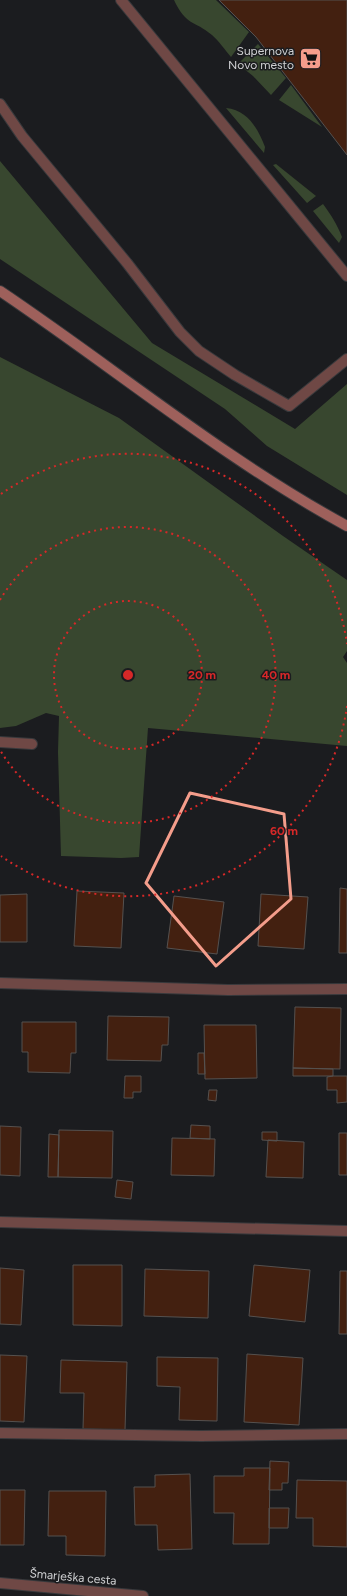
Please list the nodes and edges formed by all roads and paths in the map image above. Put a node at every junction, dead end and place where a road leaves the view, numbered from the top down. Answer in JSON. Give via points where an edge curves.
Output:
{"nodes":[{"id":1,"x":121,"y":0,"type":"edge"},
{"id":2,"x":0,"y":104,"type":"edge"},
{"id":3,"x":347,"y":276,"type":"edge"},
{"id":4,"x":0,"y":291,"type":"edge"},
{"id":5,"x":347,"y":359,"type":"edge"},
{"id":6,"x":347,"y":526,"type":"edge"},
{"id":7,"x":0,"y":742,"type":"edge"},
{"id":8,"x":32,"y":744,"type":"dead end"},
{"id":9,"x":0,"y":983,"type":"edge"},
{"id":10,"x":347,"y":988,"type":"edge"},
{"id":11,"x":0,"y":1222,"type":"edge"},
{"id":12,"x":347,"y":1231,"type":"edge"},
{"id":13,"x":0,"y":1433,"type":"edge"},
{"id":14,"x":347,"y":1434,"type":"edge"},
{"id":15,"x":0,"y":1583,"type":"edge"},
{"id":16,"x":143,"y":1596,"type":"edge"}],
"edges":[{"from":1,"to":3,"type":"street"},
{"from":2,"to":5,"type":"street","via":[[22,136],[127,263],[180,332],[199,351],[289,406]]},
{"from":4,"to":6,"type":"main road","via":[[222,448],[312,507]]},
{"from":7,"to":8,"type":"street"},
{"from":9,"to":10,"type":"street","via":[[228,990]]},
{"from":11,"to":12,"type":"street"},
{"from":13,"to":14,"type":"street","via":[[200,1436]]},
{"from":15,"to":16,"type":"street","name":"Šmarješka cesta"}]}
